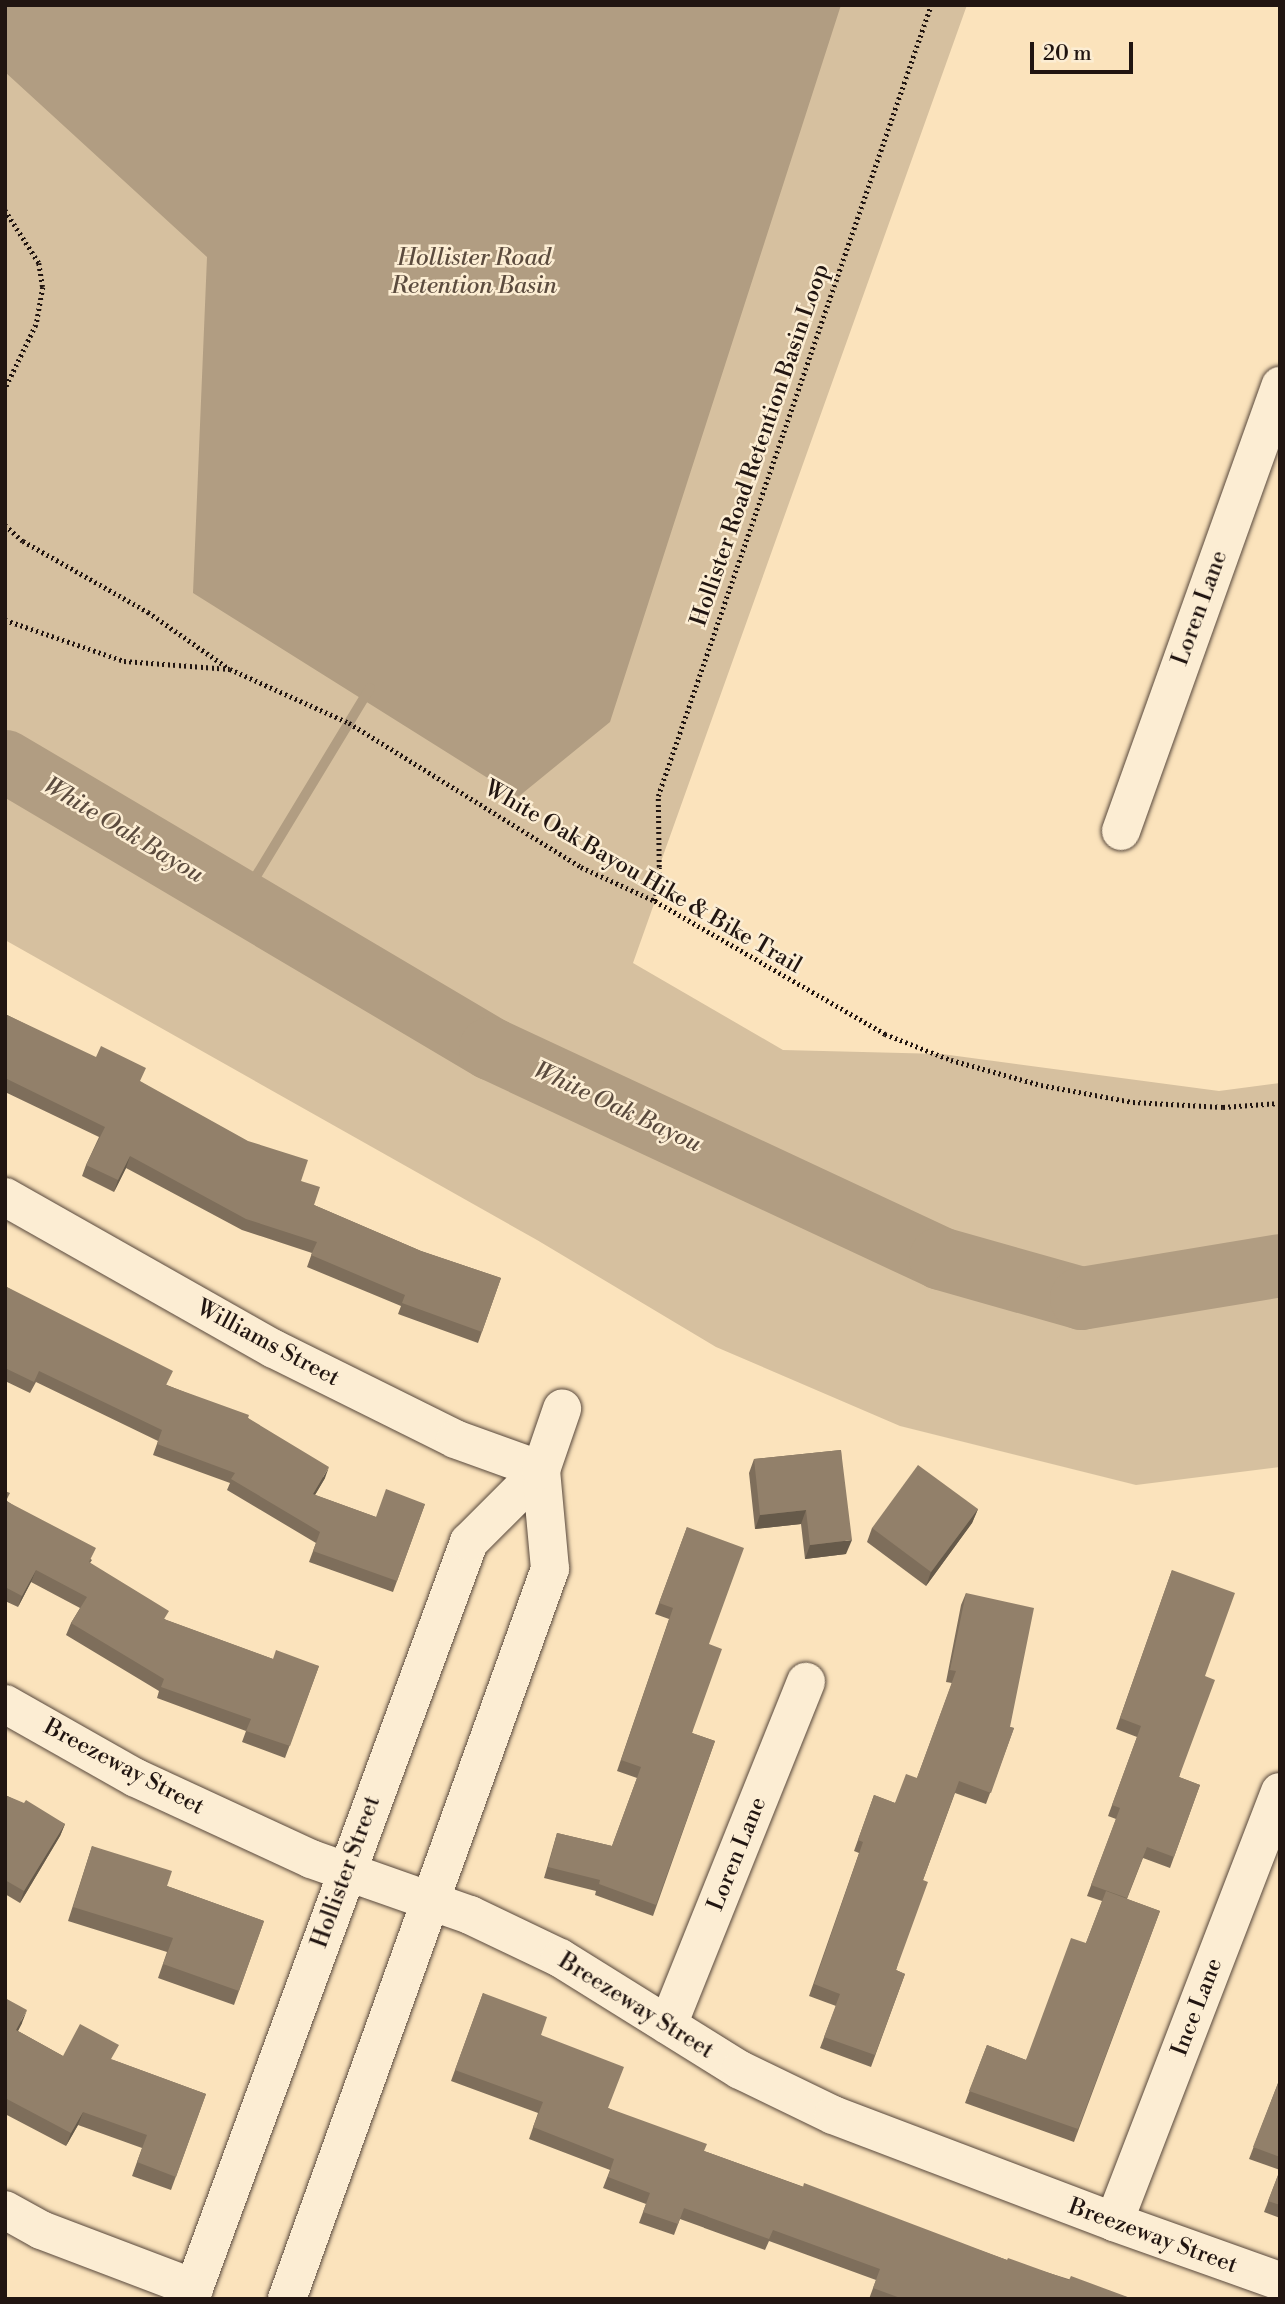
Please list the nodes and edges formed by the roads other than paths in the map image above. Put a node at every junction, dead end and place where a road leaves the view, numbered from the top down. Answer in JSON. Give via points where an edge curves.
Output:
{"nodes":[{"id":1,"x":1280,"y":386,"type":"edge"},
{"id":2,"x":1121,"y":831,"type":"dead end"},
{"id":3,"x":5,"y":1197,"type":"edge"},
{"id":4,"x":562,"y":1409,"type":"dead end"},
{"id":5,"x":541,"y":1470,"type":"junction"},
{"id":6,"x":806,"y":1682,"type":"dead end"},
{"id":7,"x":5,"y":1704,"type":"edge"},
{"id":8,"x":1280,"y":1792,"type":"edge"},
{"id":9,"x":346,"y":1872,"type":"junction"},
{"id":10,"x":432,"y":1902,"type":"junction"},
{"id":11,"x":668,"y":2025,"type":"junction"},
{"id":12,"x":5,"y":2210,"type":"edge"},
{"id":13,"x":1114,"y":2222,"type":"junction"},
{"id":14,"x":1280,"y":2281,"type":"edge"},
{"id":15,"x":192,"y":2293,"type":"edge"},
{"id":16,"x":287,"y":2299,"type":"edge"}],
"edges":[{"from":1,"to":2,"type":"street","name":"Loren Lane"},
{"from":3,"to":5,"type":"street","name":"Williams Street","via":[[274,1349],[455,1438]]},
{"from":4,"to":5,"type":"street","name":"Hollister Street"},
{"from":5,"to":9,"type":"street","name":"Hollister Street","via":[[469,1542]]},
{"from":5,"to":10,"type":"street","name":"Hollister Street","via":[[550,1570]]},
{"from":6,"to":11,"type":"street","name":"Loren Lane"},
{"from":7,"to":9,"type":"street","name":"Breezeway Street","via":[[136,1778]]},
{"from":8,"to":13,"type":"street","name":"Ince Lane"},
{"from":9,"to":10,"type":"street","name":"Breezeway Street"},
{"from":9,"to":15,"type":"street","name":"Hollister Street"},
{"from":10,"to":11,"type":"street","name":"Breezeway Street","via":[[560,1958]]},
{"from":10,"to":16,"type":"street","name":"Hollister Street"},
{"from":11,"to":13,"type":"street","name":"Breezeway Street","via":[[740,2070],[833,2115]]},
{"from":12,"to":15,"type":"street","via":[[41,2230]]},
{"from":13,"to":14,"type":"street","name":"Breezeway Street"}]}
